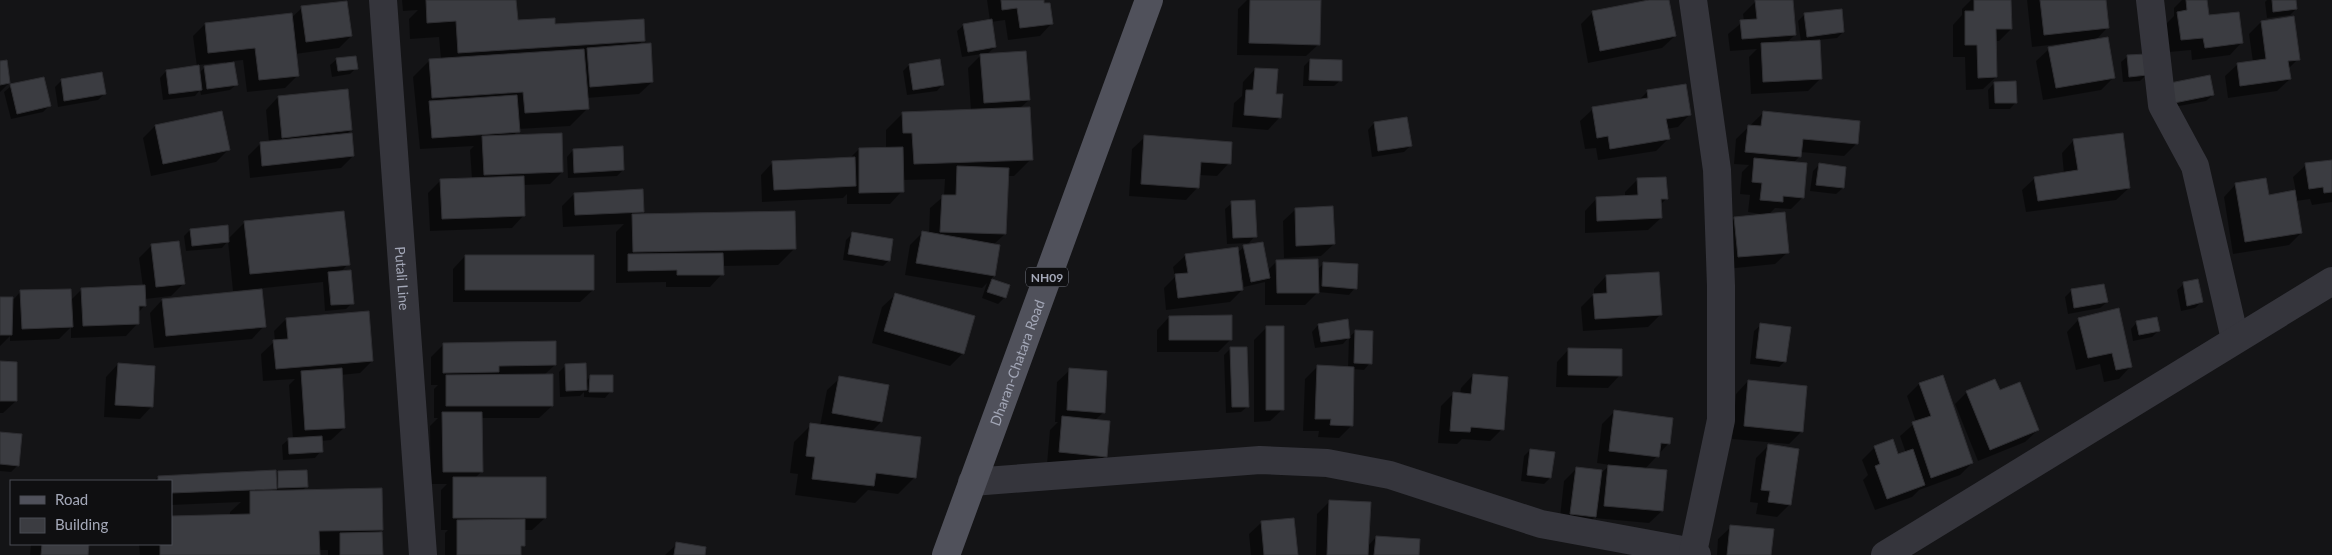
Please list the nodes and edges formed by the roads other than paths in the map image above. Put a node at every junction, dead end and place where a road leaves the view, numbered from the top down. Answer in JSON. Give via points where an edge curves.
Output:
{"nodes":[{"id":1,"x":383,"y":0,"type":"edge"},
{"id":2,"x":1149,"y":0,"type":"edge"},
{"id":3,"x":1693,"y":0,"type":"edge"},
{"id":4,"x":2150,"y":0,"type":"edge"},
{"id":5,"x":2332,"y":281,"type":"edge"},
{"id":6,"x":2235,"y":339,"type":"junction"},
{"id":7,"x":972,"y":482,"type":"junction"},
{"id":8,"x":1695,"y":553,"type":"edge"},
{"id":9,"x":423,"y":555,"type":"edge"},
{"id":10,"x":946,"y":555,"type":"edge"},
{"id":11,"x":1885,"y":555,"type":"edge"}],
"edges":[{"from":1,"to":9,"type":"street","name":"Putali Line"},
{"from":2,"to":7,"type":"main road","name":"Dharan-Chatara Road","number":"NH09"},
{"from":3,"to":8,"type":"street","via":[[1717,170],[1721,296],[1721,420]]},
{"from":4,"to":6,"type":"street","via":[[2162,105],[2195,166]]},
{"from":5,"to":6,"type":"street"},
{"from":6,"to":11,"type":"street"},
{"from":7,"to":8,"type":"street","via":[[1260,460],[1327,463],[1390,475],[1541,524]]},
{"from":7,"to":10,"type":"main road","name":"Dharan-Chatara Road","number":"NH09"}]}
